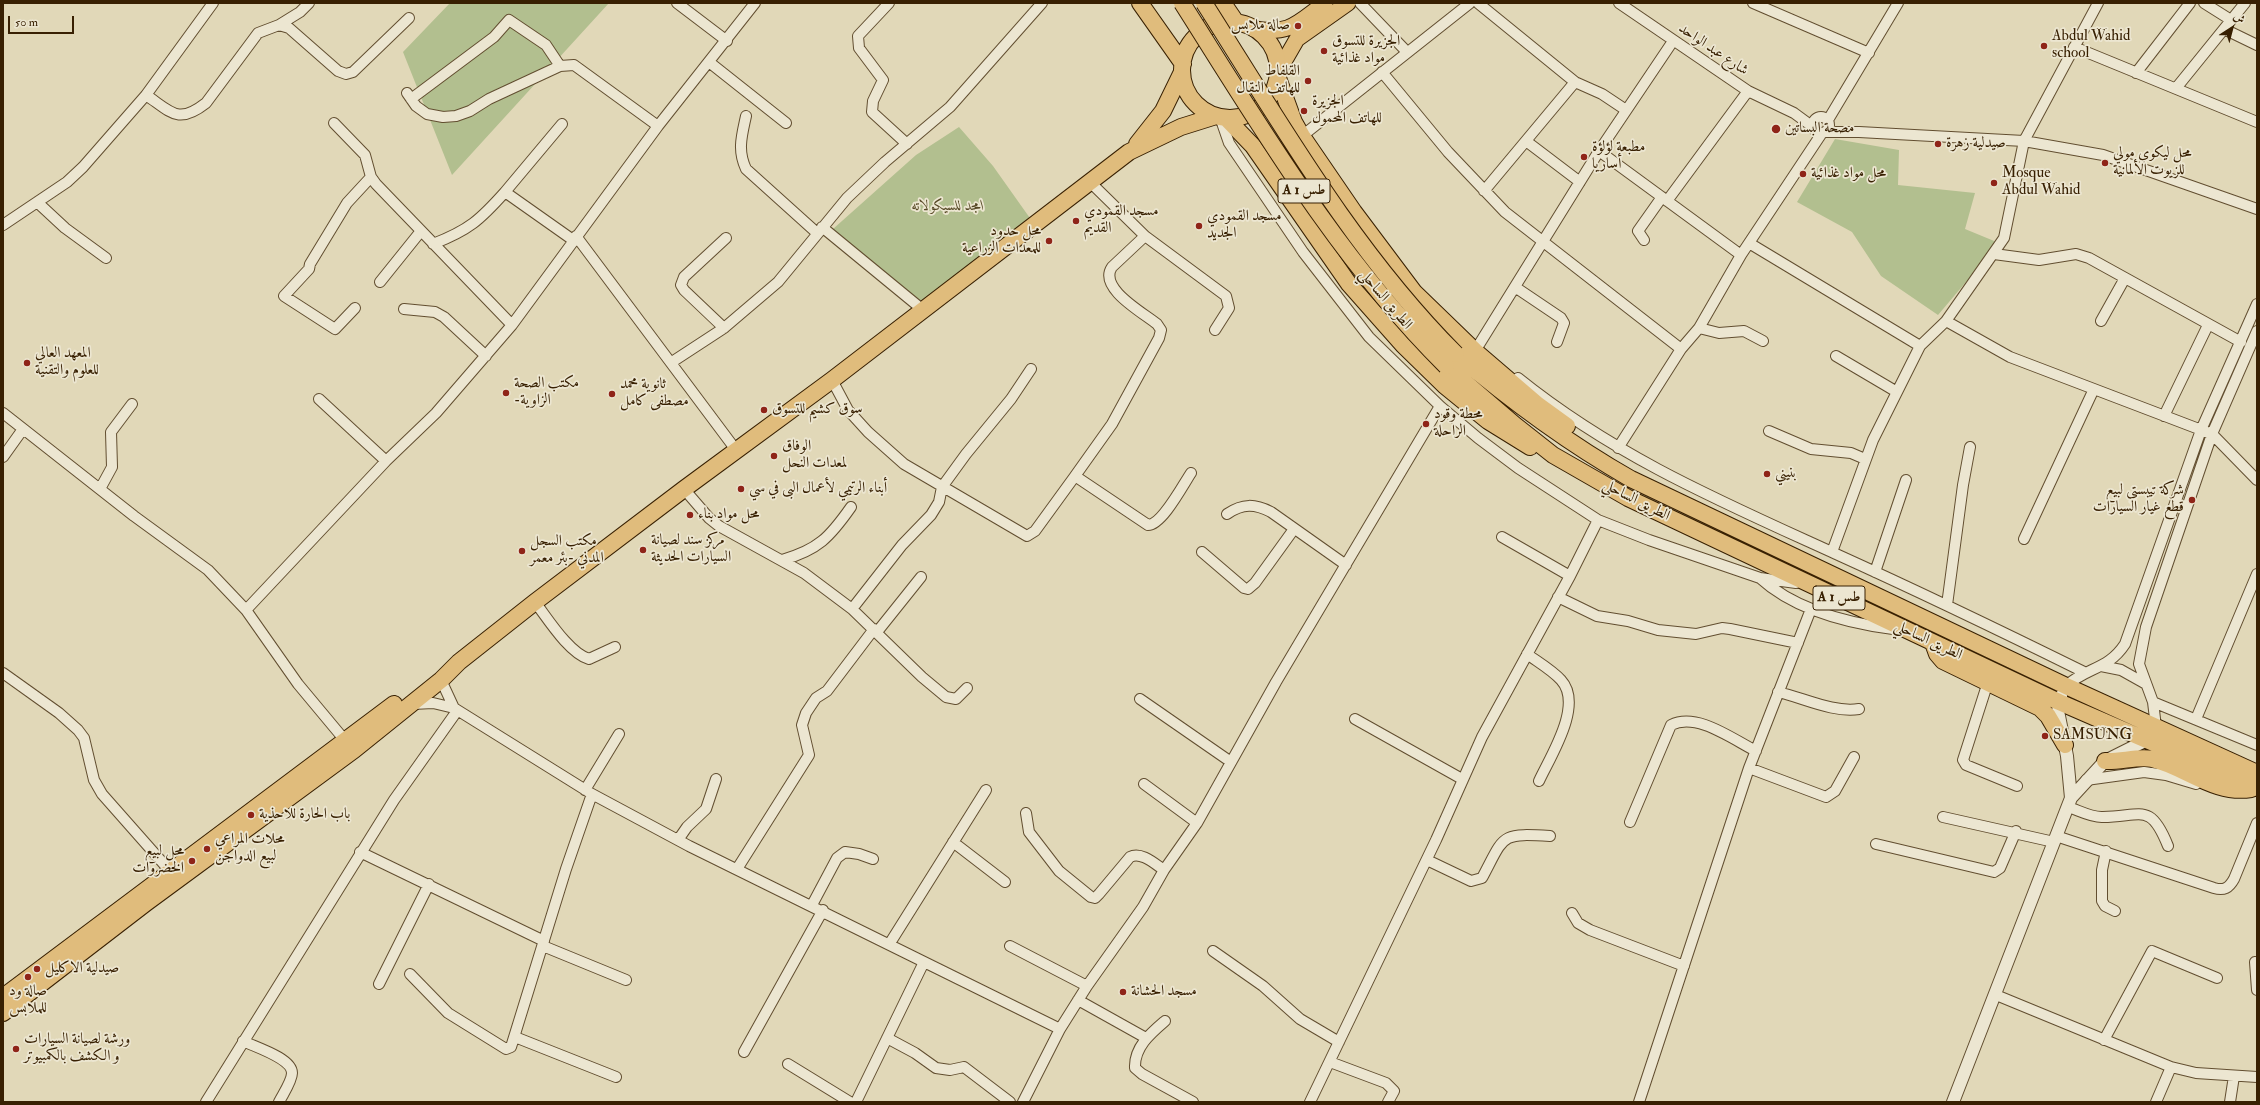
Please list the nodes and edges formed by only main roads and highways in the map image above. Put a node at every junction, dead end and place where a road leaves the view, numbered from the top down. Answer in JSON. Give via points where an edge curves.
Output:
{"nodes":[{"id":1,"x":1140,"y":3,"type":"edge"},
{"id":2,"x":1182,"y":3,"type":"edge"},
{"id":3,"x":1204,"y":3,"type":"edge"},
{"id":4,"x":1223,"y":3,"type":"edge"},
{"id":5,"x":1348,"y":3,"type":"edge"},
{"id":6,"x":1320,"y":4,"type":"edge"},
{"id":7,"x":1236,"y":22,"type":"junction"},
{"id":8,"x":1254,"y":28,"type":"junction"},
{"id":9,"x":1182,"y":68,"type":"junction"},
{"id":10,"x":1278,"y":75,"type":"junction"},
{"id":11,"x":1221,"y":117,"type":"junction"},
{"id":12,"x":1129,"y":152,"type":"junction"},
{"id":13,"x":1553,"y":455,"type":"junction"},
{"id":14,"x":1631,"y":479,"type":"junction"},
{"id":15,"x":1933,"y":643,"type":"junction"},
{"id":16,"x":459,"y":662,"type":"junction"},
{"id":17,"x":2065,"y":745,"type":"road end"},
{"id":18,"x":349,"y":746,"type":"junction"},
{"id":19,"x":2105,"y":761,"type":"road end"},
{"id":20,"x":2257,"y":783,"type":"edge"},
{"id":21,"x":266,"y":807,"type":"junction"},
{"id":22,"x":3,"y":997,"type":"edge"},
{"id":23,"x":3,"y":1013,"type":"edge"}],
"edges":[{"from":1,"to":9,"type":"highway"},
{"from":2,"to":13,"type":"highway","name":"الطريق الساحلي","number":"A 1 طس","bridge":true,"via":[[1238,92],[1351,258],[1392,309],[1446,366]]},
{"from":3,"to":14,"type":"highway","name":"الطريق الساحلي","number":"A 1 طس","bridge":true,"via":[[1342,216],[1391,282],[1456,354],[1523,409],[1584,451]]},
{"from":4,"to":7,"type":"highway"},
{"from":5,"to":10,"type":"main road","via":[[1296,39]]},
{"from":6,"to":8,"type":"main road","via":[[1296,24],[1282,31],[1272,32]]},
{"from":7,"to":8,"type":"highway"},
{"from":7,"to":9,"type":"highway","via":[[1224,22],[1201,32],[1186,52]]},
{"from":8,"to":10,"type":"highway","via":[[1272,47],[1277,59]]},
{"from":9,"to":11,"type":"highway","via":[[1189,94],[1205,111]]},
{"from":9,"to":12,"type":"highway","via":[[1163,111]]},
{"from":10,"to":11,"type":"highway","via":[[1274,90],[1259,108],[1238,118]]},
{"from":10,"to":14,"type":"highway","via":[[1294,122],[1302,136],[1396,269],[1435,314],[1538,405],[1611,457]]},
{"from":11,"to":12,"type":"highway","via":[[1181,127]]},
{"from":11,"to":13,"type":"highway","via":[[1256,150],[1349,284],[1407,350],[1445,386],[1488,421],[1533,449]]},
{"from":12,"to":16,"type":"highway","via":[[832,380],[684,488]]},
{"from":13,"to":15,"type":"highway","name":"الطريق الساحلي","number":"A 1 طس","via":[[1628,498]]},
{"from":14,"to":20,"type":"highway","name":"الطريق الساحلي","number":"A 1 طس","via":[[2156,727]]},
{"from":15,"to":17,"type":"highway","via":[[1943,661],[2040,708]]},
{"from":15,"to":20,"type":"highway","name":"الطريق الساحلي","number":"A 1 طس","via":[[2145,741]]},
{"from":16,"to":18,"type":"highway","via":[[412,704]]},
{"from":16,"to":18,"type":"highway","via":[[434,675]]},
{"from":18,"to":21,"type":"highway"},
{"from":19,"to":20,"type":"highway","via":[[2150,758],[2215,786],[2236,790]]},
{"from":21,"to":22,"type":"highway","via":[[170,871]]},
{"from":21,"to":23,"type":"highway"}]}
